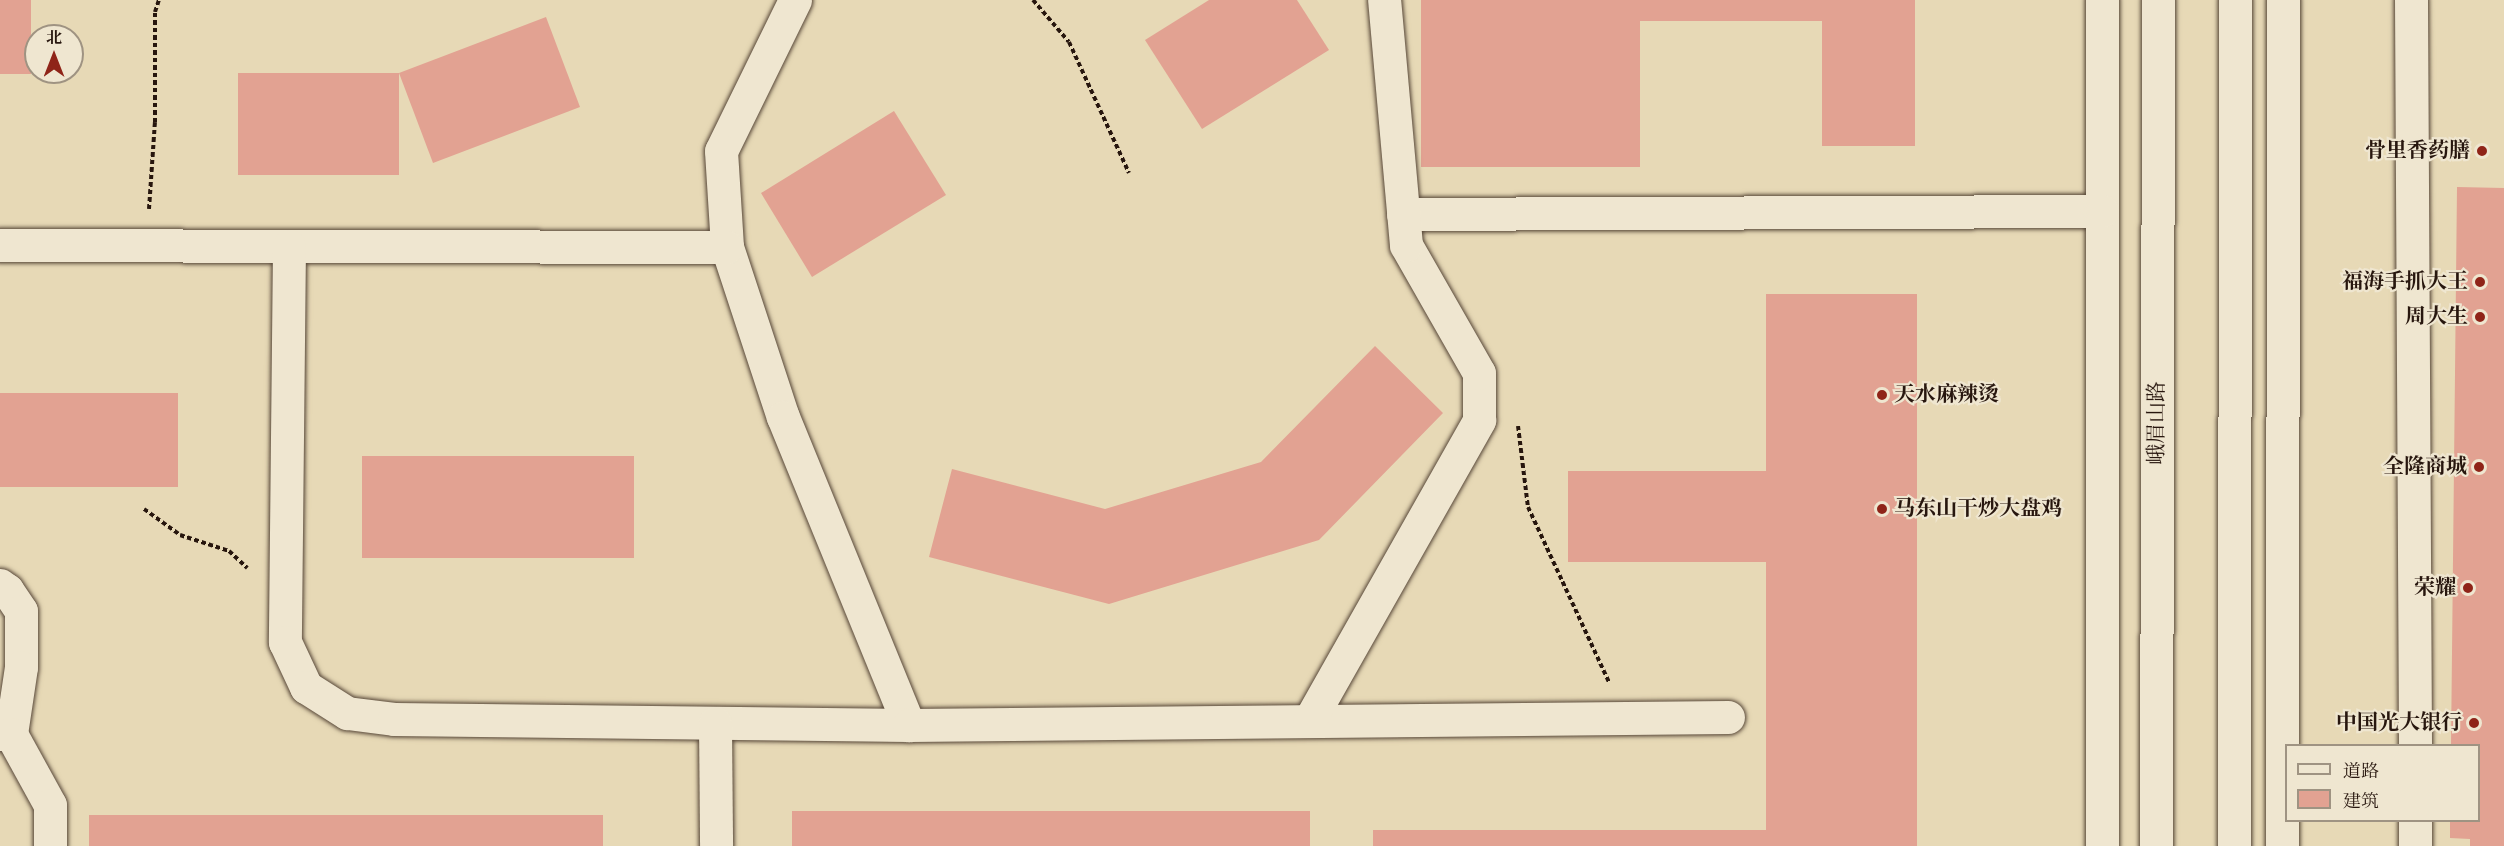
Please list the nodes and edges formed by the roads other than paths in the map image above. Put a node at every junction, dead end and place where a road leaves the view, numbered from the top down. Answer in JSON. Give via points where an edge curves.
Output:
{"nodes":[{"id":1,"x":795,"y":0,"type":"edge"},
{"id":2,"x":1384,"y":0,"type":"edge"},
{"id":3,"x":2102,"y":0,"type":"edge"},
{"id":4,"x":2158,"y":0,"type":"edge"},
{"id":5,"x":2235,"y":0,"type":"edge"},
{"id":6,"x":2283,"y":0,"type":"edge"},
{"id":7,"x":2410,"y":0,"type":"edge"},
{"id":8,"x":2102,"y":211,"type":"junction"},
{"id":9,"x":1403,"y":214,"type":"junction"},
{"id":10,"x":0,"y":245,"type":"edge"},
{"id":11,"x":289,"y":246,"type":"junction"},
{"id":12,"x":727,"y":247,"type":"junction"},
{"id":13,"x":0,"y":585,"type":"edge"},
{"id":14,"x":1728,"y":717,"type":"dead end"},
{"id":15,"x":1309,"y":721,"type":"junction"},
{"id":16,"x":715,"y":723,"type":"junction"},
{"id":17,"x":909,"y":725,"type":"junction"},
{"id":18,"x":6,"y":734,"type":"edge"},
{"id":19,"x":2415,"y":744,"type":"edge"},
{"id":20,"x":2415,"y":822,"type":"edge"},
{"id":21,"x":50,"y":846,"type":"edge"},
{"id":22,"x":716,"y":846,"type":"edge"},
{"id":23,"x":2102,"y":846,"type":"edge"},
{"id":24,"x":2156,"y":846,"type":"edge"},
{"id":25,"x":2234,"y":846,"type":"edge"},
{"id":26,"x":2282,"y":846,"type":"edge"},
{"id":27,"x":2415,"y":846,"type":"edge"}],
"edges":[{"from":1,"to":12,"type":"street","via":[[721,151]]},
{"from":2,"to":9,"type":"street"},
{"from":3,"to":8,"type":"street"},
{"from":4,"to":24,"type":"street","name":"峨眉山路"},
{"from":5,"to":25,"type":"street"},
{"from":6,"to":26,"type":"street"},
{"from":7,"to":19,"type":"street"},
{"from":8,"to":9,"type":"street"},
{"from":8,"to":23,"type":"street"},
{"from":9,"to":15,"type":"street","via":[[1406,245],[1479,373],[1479,420]]},
{"from":10,"to":11,"type":"street"},
{"from":11,"to":12,"type":"street"},
{"from":11,"to":16,"type":"street","via":[[285,642],[306,687],[347,713],[394,718]]},
{"from":12,"to":17,"type":"street","via":[[783,417]]},
{"from":13,"to":18,"type":"street","via":[[21,610],[21,667]]},
{"from":14,"to":15,"type":"street"},
{"from":15,"to":17,"type":"street"},
{"from":16,"to":17,"type":"street"},
{"from":16,"to":22,"type":"street"},
{"from":18,"to":21,"type":"street","via":[[50,805]]},
{"from":20,"to":27,"type":"street"}]}
